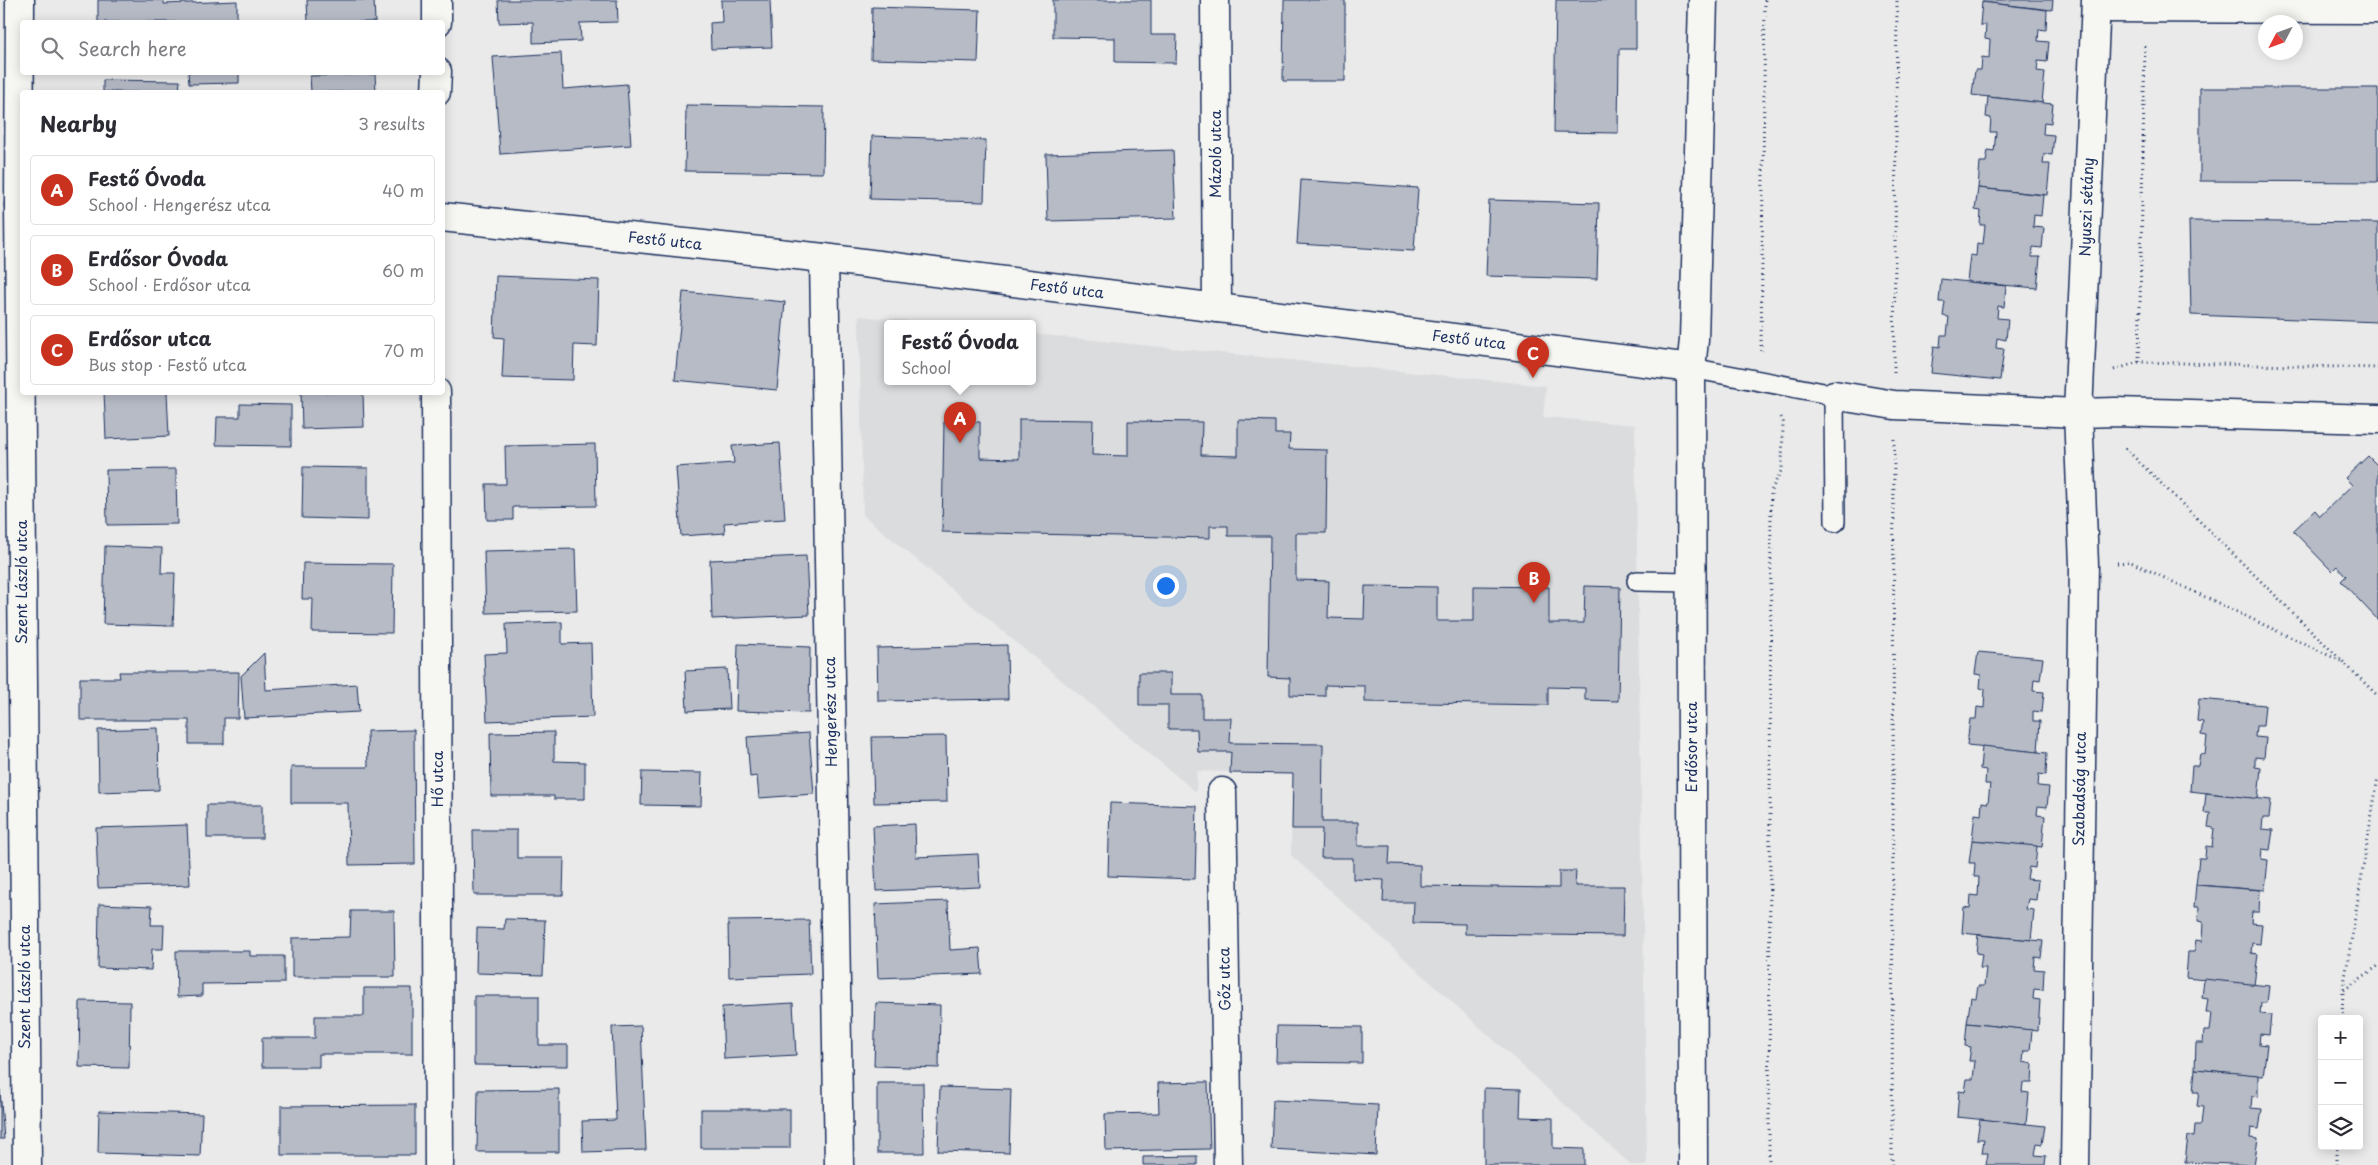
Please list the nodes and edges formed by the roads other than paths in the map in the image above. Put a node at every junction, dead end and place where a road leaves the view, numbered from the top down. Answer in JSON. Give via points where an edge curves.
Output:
{"nodes":[{"id":1,"x":20,"y":0,"type":"edge"},
{"id":2,"x":437,"y":0,"type":"edge"},
{"id":3,"x":1215,"y":0,"type":"edge"},
{"id":4,"x":1703,"y":0,"type":"edge"},
{"id":5,"x":2096,"y":4,"type":"edge"},
{"id":6,"x":2378,"y":9,"type":"edge"},
{"id":7,"x":437,"y":20,"type":"edge"},
{"id":8,"x":436,"y":75,"type":"edge"},
{"id":9,"x":436,"y":90,"type":"edge"},
{"id":10,"x":14,"y":205,"type":"edge"},
{"id":11,"x":445,"y":217,"type":"edge"},
{"id":12,"x":824,"y":258,"type":"junction"},
{"id":13,"x":1217,"y":308,"type":"junction"},
{"id":14,"x":1691,"y":368,"type":"junction"},
{"id":15,"x":436,"y":395,"type":"edge"},
{"id":16,"x":1834,"y":395,"type":"junction"},
{"id":17,"x":2078,"y":414,"type":"junction"},
{"id":18,"x":2378,"y":419,"type":"edge"},
{"id":19,"x":1835,"y":522,"type":"dead end"},
{"id":20,"x":1637,"y":581,"type":"dead end"},
{"id":21,"x":1692,"y":582,"type":"junction"},
{"id":22,"x":1222,"y":792,"type":"dead end"},
{"id":23,"x":27,"y":1165,"type":"edge"},
{"id":24,"x":439,"y":1165,"type":"edge"},
{"id":25,"x":839,"y":1165,"type":"edge"},
{"id":26,"x":1228,"y":1165,"type":"edge"},
{"id":27,"x":1694,"y":1165,"type":"edge"},
{"id":28,"x":2075,"y":1165,"type":"edge"}],
"edges":[{"from":1,"to":10,"type":"street","name":"Szent László utca"},
{"from":2,"to":7,"type":"street"},
{"from":3,"to":13,"type":"street","name":"Mázoló utca"},
{"from":4,"to":14,"type":"street","name":"Erdősor utca"},
{"from":5,"to":6,"type":"street"},
{"from":5,"to":17,"type":"street","name":"Nyuszi sétány"},
{"from":8,"to":9,"type":"street"},
{"from":10,"to":23,"type":"street","name":"Szent László utca"},
{"from":11,"to":12,"type":"street","name":"Festő utca"},
{"from":12,"to":13,"type":"street","name":"Festő utca"},
{"from":12,"to":25,"type":"street","name":"Hengerész utca"},
{"from":13,"to":14,"type":"street","name":"Festő utca"},
{"from":14,"to":16,"type":"lane"},
{"from":14,"to":21,"type":"street","name":"Erdősor utca"},
{"from":15,"to":24,"type":"street","name":"Hő utca"},
{"from":16,"to":17,"type":"street","via":[[1894,405]]},
{"from":16,"to":19,"type":"lane"},
{"from":17,"to":18,"type":"street","via":[[2116,412]]},
{"from":17,"to":28,"type":"street","name":"Szabadság utca","via":[[2084,565]]},
{"from":20,"to":21,"type":"lane"},
{"from":21,"to":27,"type":"street","name":"Erdősor utca"},
{"from":22,"to":26,"type":"street","name":"Gőz utca"}]}
